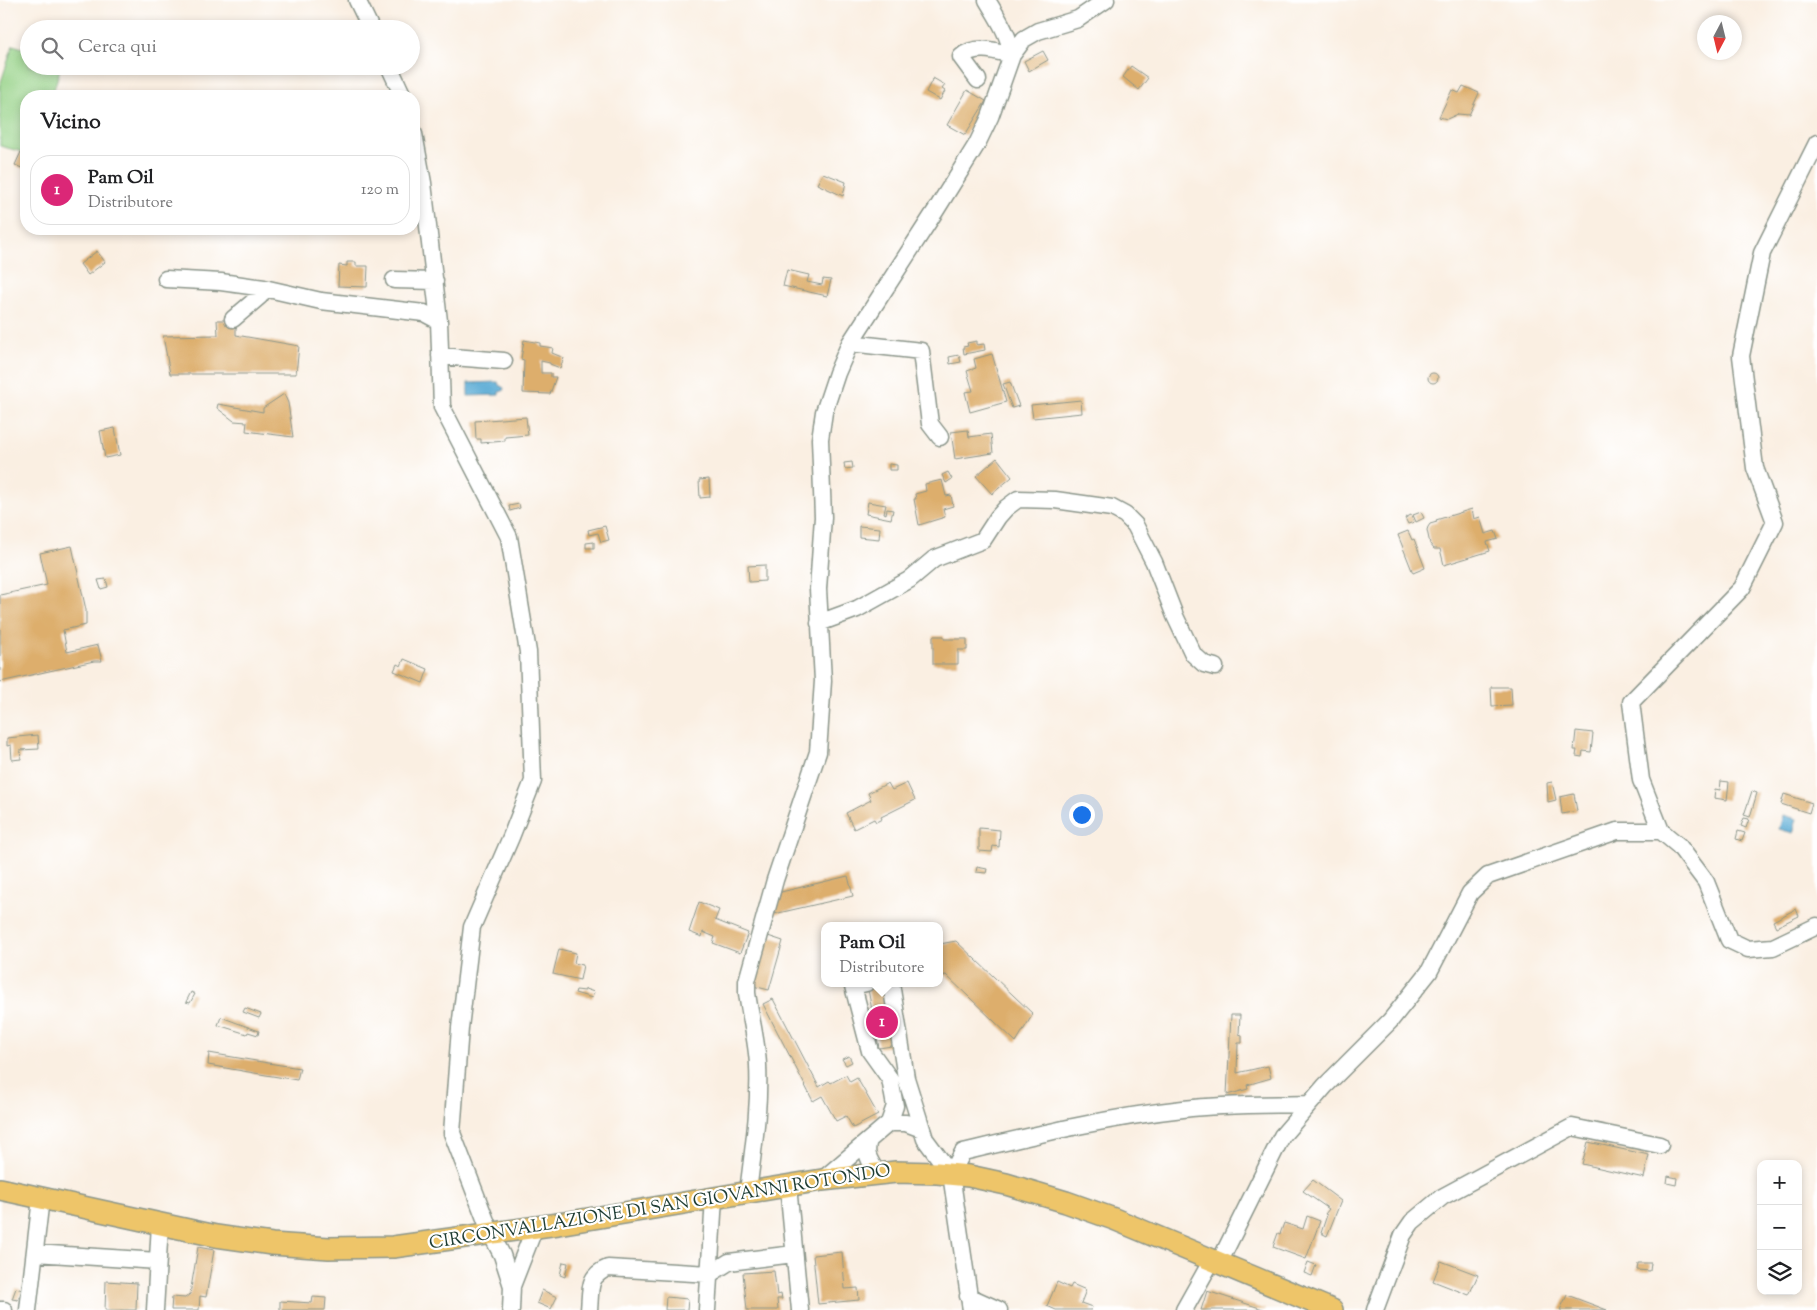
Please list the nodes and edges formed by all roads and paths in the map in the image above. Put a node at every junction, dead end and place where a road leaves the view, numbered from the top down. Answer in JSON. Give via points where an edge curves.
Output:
{"nodes":[{"id":1,"x":357,"y":0,"type":"edge"},
{"id":2,"x":987,"y":0,"type":"edge"},
{"id":3,"x":1106,"y":0,"type":"edge"},
{"id":4,"x":367,"y":20,"type":"edge"},
{"id":5,"x":1012,"y":54,"type":"junction"},
{"id":6,"x":392,"y":75,"type":"edge"},
{"id":7,"x":978,"y":80,"type":"dead end"},
{"id":8,"x":400,"y":90,"type":"edge"},
{"id":9,"x":1817,"y":143,"type":"edge"},
{"id":10,"x":420,"y":163,"type":"edge"},
{"id":11,"x":166,"y":279,"type":"dead end"},
{"id":12,"x":394,"y":280,"type":"dead end"},
{"id":13,"x":435,"y":281,"type":"junction"},
{"id":14,"x":264,"y":288,"type":"junction"},
{"id":15,"x":233,"y":319,"type":"dead end"},
{"id":16,"x":439,"y":321,"type":"junction"},
{"id":17,"x":850,"y":343,"type":"junction"},
{"id":18,"x":440,"y":356,"type":"junction"},
{"id":19,"x":504,"y":361,"type":"dead end"},
{"id":20,"x":940,"y":437,"type":"dead end"},
{"id":21,"x":819,"y":622,"type":"junction"},
{"id":22,"x":1214,"y":667,"type":"dead end"},
{"id":23,"x":1661,"y":831,"type":"junction"},
{"id":24,"x":1817,"y":926,"type":"edge"},
{"id":25,"x":853,"y":987,"type":"edge"},
{"id":26,"x":892,"y":987,"type":"edge"},
{"id":27,"x":1309,"y":1104,"type":"junction"},
{"id":28,"x":889,"y":1123,"type":"junction"},
{"id":29,"x":922,"y":1129,"type":"junction"},
{"id":30,"x":869,"y":1140,"type":"junction"},
{"id":31,"x":1660,"y":1145,"type":"dead end"},
{"id":32,"x":877,"y":1173,"type":"junction"},
{"id":33,"x":951,"y":1174,"type":"junction"},
{"id":34,"x":822,"y":1180,"type":"junction"},
{"id":35,"x":788,"y":1186,"type":"junction"},
{"id":36,"x":0,"y":1189,"type":"edge"},
{"id":37,"x":748,"y":1192,"type":"junction"},
{"id":38,"x":41,"y":1198,"type":"junction"},
{"id":39,"x":714,"y":1198,"type":"junction"},
{"id":40,"x":160,"y":1224,"type":"junction"},
{"id":41,"x":535,"y":1227,"type":"junction"},
{"id":42,"x":491,"y":1234,"type":"junction"},
{"id":43,"x":35,"y":1253,"type":"junction"},
{"id":44,"x":794,"y":1254,"type":"junction"},
{"id":45,"x":158,"y":1261,"type":"junction"},
{"id":46,"x":1216,"y":1262,"type":"junction"},
{"id":47,"x":710,"y":1274,"type":"junction"},
{"id":48,"x":512,"y":1286,"type":"junction"},
{"id":49,"x":970,"y":1303,"type":"edge"},
{"id":50,"x":0,"y":1310,"type":"edge"},
{"id":51,"x":4,"y":1310,"type":"edge"},
{"id":52,"x":28,"y":1310,"type":"edge"},
{"id":53,"x":156,"y":1310,"type":"edge"},
{"id":54,"x":511,"y":1310,"type":"edge"},
{"id":55,"x":589,"y":1310,"type":"edge"},
{"id":56,"x":707,"y":1310,"type":"edge"},
{"id":57,"x":800,"y":1310,"type":"edge"},
{"id":58,"x":999,"y":1310,"type":"edge"},
{"id":59,"x":1184,"y":1310,"type":"edge"},
{"id":60,"x":1332,"y":1310,"type":"edge"},
{"id":61,"x":1375,"y":1310,"type":"edge"}],
"edges":[{"from":1,"to":4,"type":"street"},
{"from":2,"to":5,"type":"street","via":[[1007,35]]},
{"from":3,"to":5,"type":"street","via":[[1078,19],[1038,31],[1024,39]]},
{"from":5,"to":7,"type":"street","via":[[991,50],[965,53],[962,57]]},
{"from":5,"to":17,"type":"street","via":[[977,144]]},
{"from":6,"to":8,"type":"street"},
{"from":9,"to":23,"type":"street","via":[[1762,253],[1741,356],[1755,468],[1775,522],[1742,588],[1631,702],[1641,780]]},
{"from":10,"to":13,"type":"street"},
{"from":11,"to":14,"type":"street"},
{"from":12,"to":13,"type":"street"},
{"from":13,"to":16,"type":"street"},
{"from":14,"to":15,"type":"street","via":[[260,296]]},
{"from":14,"to":16,"type":"street","via":[[321,301],[424,313]]},
{"from":16,"to":18,"type":"street"},
{"from":17,"to":20,"type":"street","via":[[921,351],[930,424]]},
{"from":17,"to":21,"type":"street","via":[[824,412],[820,439],[823,517]]},
{"from":18,"to":19,"type":"street"},
{"from":18,"to":42,"type":"street","via":[[442,407],[510,537],[528,652],[533,781],[472,927],[452,1134]]},
{"from":21,"to":22,"type":"street","via":[[857,609],[909,580],[934,559],[983,540],[1002,512],[1018,499],[1054,500],[1112,508],[1135,525],[1193,654],[1204,664]]},
{"from":21,"to":37,"type":"street","via":[[823,681],[818,752],[775,880],[747,981],[758,1063],[756,1128]]},
{"from":23,"to":24,"type":"street","via":[[1679,846],[1706,882],[1728,940],[1748,949],[1773,947]]},
{"from":23,"to":27,"type":"street","via":[[1617,831],[1488,876],[1470,893],[1429,972],[1390,1021]]},
{"from":25,"to":28,"type":"street","via":[[870,1050],[890,1079],[895,1106]]},
{"from":26,"to":29,"type":"street","via":[[906,1078]]},
{"from":27,"to":33,"type":"street","via":[[1184,1109],[1113,1120],[963,1152]]},
{"from":27,"to":46,"type":"street","via":[[1282,1136]]},
{"from":28,"to":29,"type":"street","via":[[906,1123]]},
{"from":28,"to":30,"type":"street"},
{"from":29,"to":33,"type":"street","via":[[925,1139]]},
{"from":30,"to":32,"type":"street","via":[[867,1155]]},
{"from":30,"to":34,"type":"street"},
{"from":31,"to":61,"type":"street","via":[[1572,1127],[1442,1197],[1412,1222],[1403,1235]]},
{"from":32,"to":33,"type":"main road","name":"CIRCONVALLAZIONE DI SAN GIOVANNI ROTONDO"},
{"from":32,"to":34,"type":"main road","name":"CIRCONVALLAZIONE DI SAN GIOVANNI ROTONDO"},
{"from":33,"to":46,"type":"main road","name":"CIRCONVALLAZIONE DI SAN GIOVANNI ROTONDO","via":[[1045,1195],[1114,1219]]},
{"from":33,"to":49,"type":"street"},
{"from":34,"to":35,"type":"main road","name":"CIRCONVALLAZIONE DI SAN GIOVANNI ROTONDO"},
{"from":35,"to":37,"type":"main road","name":"CIRCONVALLAZIONE DI SAN GIOVANNI ROTONDO"},
{"from":35,"to":44,"type":"street"},
{"from":36,"to":38,"type":"main road","name":"CIRCONVALLAZIONE DI SAN GIOVANNI ROTONDO"},
{"from":37,"to":39,"type":"main road","name":"CIRCONVALLAZIONE DI SAN GIOVANNI ROTONDO"},
{"from":38,"to":40,"type":"main road","name":"CIRCONVALLAZIONE DI SAN GIOVANNI ROTONDO"},
{"from":38,"to":43,"type":"street"},
{"from":39,"to":41,"type":"main road","name":"CIRCONVALLAZIONE DI SAN GIOVANNI ROTONDO"},
{"from":39,"to":47,"type":"street"},
{"from":40,"to":42,"type":"main road","name":"CIRCONVALLAZIONE DI SAN GIOVANNI ROTONDO","via":[[272,1244],[329,1248],[393,1247]]},
{"from":40,"to":45,"type":"street"},
{"from":41,"to":42,"type":"main road","name":"CIRCONVALLAZIONE DI SAN GIOVANNI ROTONDO"},
{"from":41,"to":48,"type":"street"},
{"from":42,"to":48,"type":"street"},
{"from":43,"to":45,"type":"street"},
{"from":43,"to":52,"type":"street"},
{"from":44,"to":47,"type":"street","via":[[729,1262]]},
{"from":44,"to":57,"type":"street"},
{"from":45,"to":53,"type":"street"},
{"from":46,"to":59,"type":"street"},
{"from":46,"to":60,"type":"main road","name":"CIRCONVALLAZIONE DI SAN GIOVANNI ROTONDO"},
{"from":47,"to":55,"type":"street","via":[[608,1268],[592,1278]]},
{"from":47,"to":56,"type":"street"},
{"from":48,"to":54,"type":"street"},
{"from":49,"to":58,"type":"street"},
{"from":50,"to":51,"type":"street"}]}
